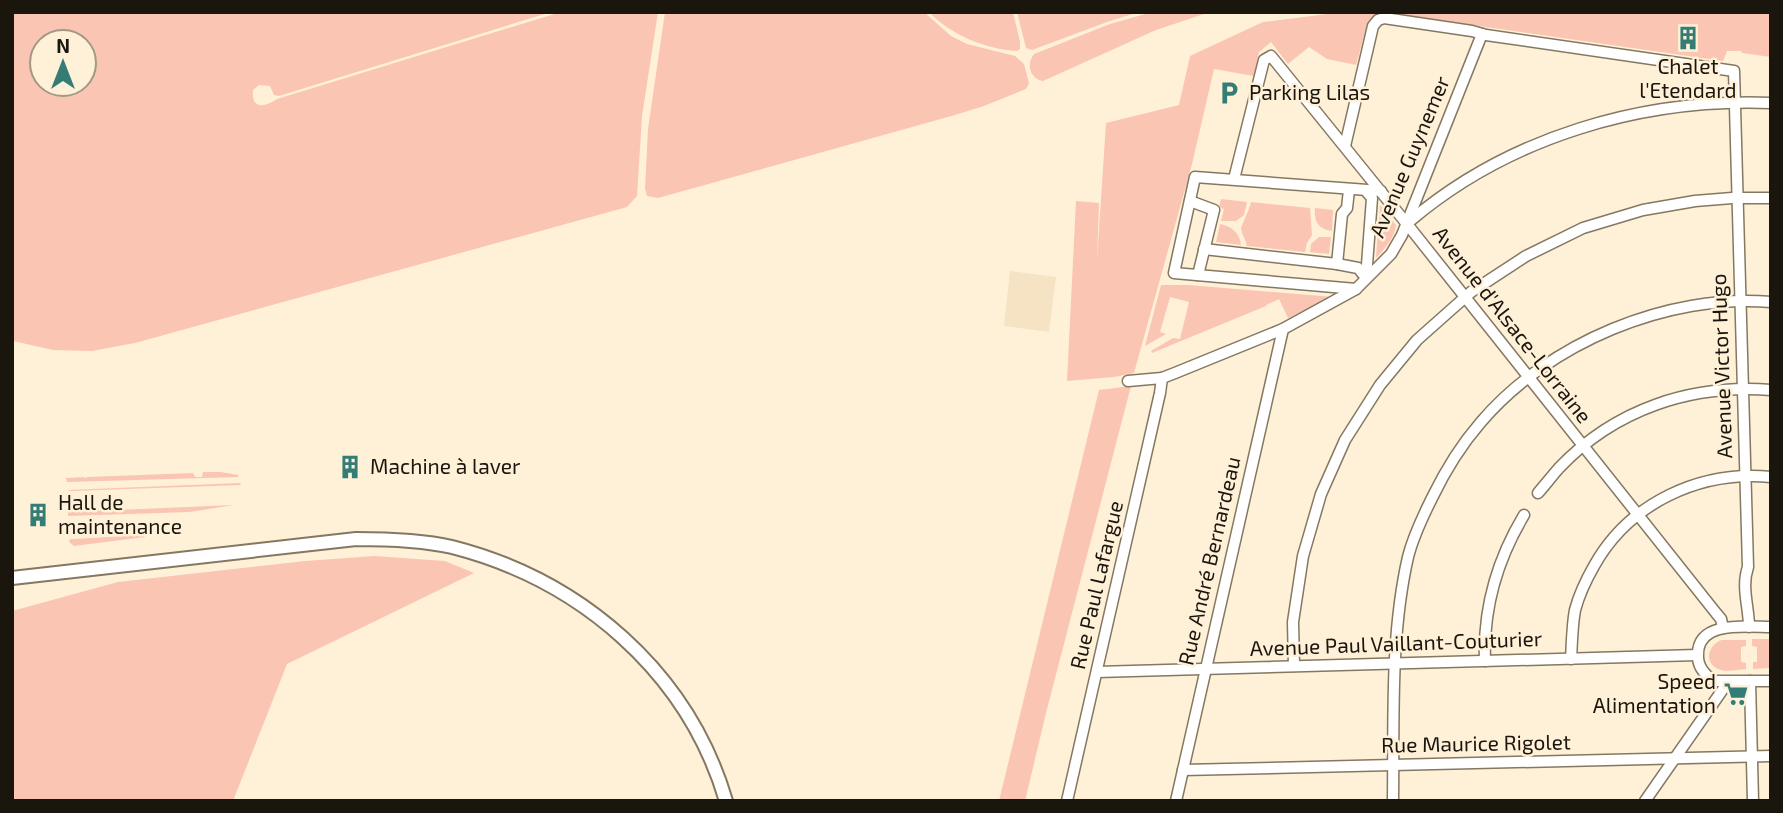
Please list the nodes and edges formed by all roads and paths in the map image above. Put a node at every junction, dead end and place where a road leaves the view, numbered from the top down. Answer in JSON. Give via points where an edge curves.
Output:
{"nodes":[{"id":1,"x":1482,"y":34,"type":"junction"},
{"id":2,"x":1735,"y":102,"type":"junction"},
{"id":3,"x":1770,"y":103,"type":"edge"},
{"id":4,"x":1345,"y":146,"type":"junction"},
{"id":5,"x":1234,"y":179,"type":"junction"},
{"id":6,"x":1349,"y":190,"type":"junction"},
{"id":7,"x":1366,"y":191,"type":"junction"},
{"id":8,"x":1381,"y":191,"type":"junction"},
{"id":9,"x":1737,"y":198,"type":"junction"},
{"id":10,"x":1771,"y":198,"type":"edge"},
{"id":11,"x":1191,"y":201,"type":"junction"},
{"id":12,"x":1407,"y":224,"type":"junction"},
{"id":13,"x":1204,"y":249,"type":"junction"},
{"id":14,"x":1337,"y":264,"type":"junction"},
{"id":15,"x":1198,"y":275,"type":"junction"},
{"id":16,"x":1366,"y":278,"type":"junction"},
{"id":17,"x":1356,"y":289,"type":"junction"},
{"id":18,"x":1465,"y":297,"type":"junction"},
{"id":19,"x":1740,"y":300,"type":"junction"},
{"id":20,"x":1771,"y":302,"type":"edge"},
{"id":21,"x":1283,"y":329,"type":"junction"},
{"id":22,"x":1529,"y":377,"type":"junction"},
{"id":23,"x":1162,"y":378,"type":"junction"},
{"id":24,"x":1129,"y":381,"type":"dead end"},
{"id":25,"x":1742,"y":389,"type":"junction"},
{"id":26,"x":1771,"y":390,"type":"edge"},
{"id":27,"x":1584,"y":446,"type":"junction"},
{"id":28,"x":1745,"y":476,"type":"junction"},
{"id":29,"x":1771,"y":477,"type":"edge"},
{"id":30,"x":1538,"y":493,"type":"dead end"},
{"id":31,"x":1638,"y":514,"type":"junction"},
{"id":32,"x":1524,"y":515,"type":"dead end"},
{"id":33,"x":12,"y":578,"type":"edge"},
{"id":34,"x":1749,"y":627,"type":"junction"},
{"id":35,"x":1771,"y":627,"type":"edge"},
{"id":36,"x":1723,"y":628,"type":"junction"},
{"id":37,"x":1697,"y":656,"type":"junction"},
{"id":38,"x":1572,"y":659,"type":"junction"},
{"id":39,"x":1485,"y":661,"type":"junction"},
{"id":40,"x":1395,"y":663,"type":"junction"},
{"id":41,"x":1294,"y":666,"type":"junction"},
{"id":42,"x":1206,"y":668,"type":"junction"},
{"id":43,"x":1097,"y":672,"type":"junction"},
{"id":44,"x":1750,"y":681,"type":"junction"},
{"id":45,"x":1771,"y":681,"type":"edge"},
{"id":46,"x":1728,"y":682,"type":"junction"},
{"id":47,"x":1752,"y":756,"type":"junction"},
{"id":48,"x":1771,"y":756,"type":"edge"},
{"id":49,"x":1676,"y":758,"type":"junction"},
{"id":50,"x":1393,"y":765,"type":"junction"},
{"id":51,"x":1183,"y":770,"type":"junction"},
{"id":52,"x":726,"y":801,"type":"edge"},
{"id":53,"x":1067,"y":801,"type":"edge"},
{"id":54,"x":1176,"y":801,"type":"edge"},
{"id":55,"x":1393,"y":801,"type":"edge"},
{"id":56,"x":1645,"y":801,"type":"edge"},
{"id":57,"x":1753,"y":801,"type":"edge"}],
"edges":[{"from":1,"to":2,"type":"street","name":"Avenue Victor Hugo","via":[[1734,71]]},
{"from":1,"to":4,"type":"street","via":[[1378,20]]},
{"from":1,"to":12,"type":"street","name":"Avenue Guynemer"},
{"from":2,"to":3,"type":"street"},
{"from":2,"to":9,"type":"street","name":"Avenue Victor Hugo"},
{"from":2,"to":12,"type":"street","via":[[1629,115],[1575,130],[1479,173]]},
{"from":4,"to":5,"type":"street","name":"Avenue d'Alsace-Lorraine","via":[[1271,55],[1264,60]]},
{"from":4,"to":8,"type":"street","name":"Avenue d'Alsace-Lorraine"},
{"from":5,"to":6,"type":"street"},
{"from":5,"to":11,"type":"street","via":[[1195,177]]},
{"from":6,"to":7,"type":"street"},
{"from":6,"to":14,"type":"street"},
{"from":7,"to":8,"type":"street"},
{"from":7,"to":16,"type":"street","via":[[1372,198]]},
{"from":8,"to":12,"type":"street","name":"Avenue d'Alsace-Lorraine"},
{"from":9,"to":10,"type":"street"},
{"from":9,"to":18,"type":"street","via":[[1643,210],[1583,228],[1527,256]]},
{"from":9,"to":19,"type":"street","name":"Avenue Victor Hugo"},
{"from":11,"to":13,"type":"street","via":[[1214,210]]},
{"from":11,"to":15,"type":"street","via":[[1174,273]]},
{"from":12,"to":16,"type":"street","name":"Avenue Guynemer","via":[[1391,254]]},
{"from":12,"to":18,"type":"street","name":"Avenue d'Alsace-Lorraine"},
{"from":13,"to":14,"type":"street"},
{"from":13,"to":15,"type":"street"},
{"from":14,"to":16,"type":"street","via":[[1358,268]]},
{"from":15,"to":17,"type":"street"},
{"from":16,"to":17,"type":"street","name":"Avenue Guynemer"},
{"from":17,"to":21,"type":"street","name":"Avenue Guynemer"},
{"from":18,"to":22,"type":"street","name":"Avenue d'Alsace-Lorraine"},
{"from":18,"to":41,"type":"street","via":[[1417,341],[1380,385],[1345,440],[1321,494],[1303,556],[1293,622]]},
{"from":19,"to":20,"type":"street"},
{"from":19,"to":22,"type":"street","via":[[1707,303],[1625,324],[1587,340]]},
{"from":19,"to":25,"type":"street","name":"Avenue Victor Hugo"},
{"from":21,"to":23,"type":"street","name":"Avenue Guynemer"},
{"from":21,"to":42,"type":"street","name":"Rue André Bernardeau"},
{"from":22,"to":27,"type":"street","name":"Avenue d'Alsace-Lorraine"},
{"from":22,"to":40,"type":"street","via":[[1481,421],[1447,468],[1426,510],[1409,554]]},
{"from":23,"to":24,"type":"street","name":"Avenue Guynemer"},
{"from":23,"to":43,"type":"street","name":"Rue Paul Lafargue"},
{"from":25,"to":26,"type":"street"},
{"from":25,"to":27,"type":"street","via":[[1662,402],[1617,422]]},
{"from":25,"to":28,"type":"street","name":"Avenue Victor Hugo"},
{"from":27,"to":30,"type":"street"},
{"from":27,"to":31,"type":"street","name":"Avenue d'Alsace-Lorraine"},
{"from":28,"to":29,"type":"street"},
{"from":28,"to":31,"type":"street","via":[[1709,480],[1675,491]]},
{"from":28,"to":34,"type":"street","name":"Avenue Victor Hugo","via":[[1748,567],[1744,576]]},
{"from":31,"to":36,"type":"street","name":"Avenue d'Alsace-Lorraine","via":[[1721,619]]},
{"from":31,"to":38,"type":"street","via":[[1613,538],[1584,584],[1575,610]]},
{"from":32,"to":39,"type":"street","via":[[1501,558],[1490,593]]},
{"from":33,"to":52,"type":"main road","via":[[356,539],[449,547],[483,556],[571,597],[639,652],[694,725]]},
{"from":34,"to":35,"type":"street"},
{"from":34,"to":36,"type":"street"},
{"from":36,"to":37,"type":"street","via":[[1705,635]]},
{"from":37,"to":38,"type":"street","name":"Avenue Paul Vaillant-Couturier"},
{"from":37,"to":46,"type":"street","via":[[1707,676]]},
{"from":38,"to":39,"type":"street","name":"Avenue Paul Vaillant-Couturier"},
{"from":39,"to":40,"type":"street","name":"Avenue Paul Vaillant-Couturier"},
{"from":40,"to":41,"type":"street","name":"Avenue Paul Vaillant-Couturier"},
{"from":40,"to":50,"type":"street"},
{"from":41,"to":42,"type":"street","name":"Avenue Paul Vaillant-Couturier"},
{"from":42,"to":43,"type":"street","name":"Avenue Paul Vaillant-Couturier"},
{"from":42,"to":51,"type":"street","name":"Rue André Bernardeau"},
{"from":43,"to":53,"type":"street","name":"Rue Paul Lafargue"},
{"from":44,"to":45,"type":"street"},
{"from":44,"to":46,"type":"street"},
{"from":44,"to":47,"type":"street"},
{"from":46,"to":49,"type":"street"},
{"from":47,"to":48,"type":"street","name":"Rue Maurice Rigolet"},
{"from":47,"to":49,"type":"street","name":"Rue Maurice Rigolet"},
{"from":47,"to":57,"type":"street"},
{"from":49,"to":50,"type":"street","name":"Rue Maurice Rigolet"},
{"from":49,"to":56,"type":"street"},
{"from":50,"to":51,"type":"street","name":"Rue Maurice Rigolet"},
{"from":50,"to":55,"type":"street"},
{"from":51,"to":54,"type":"street","name":"Rue André Bernardeau"}]}
